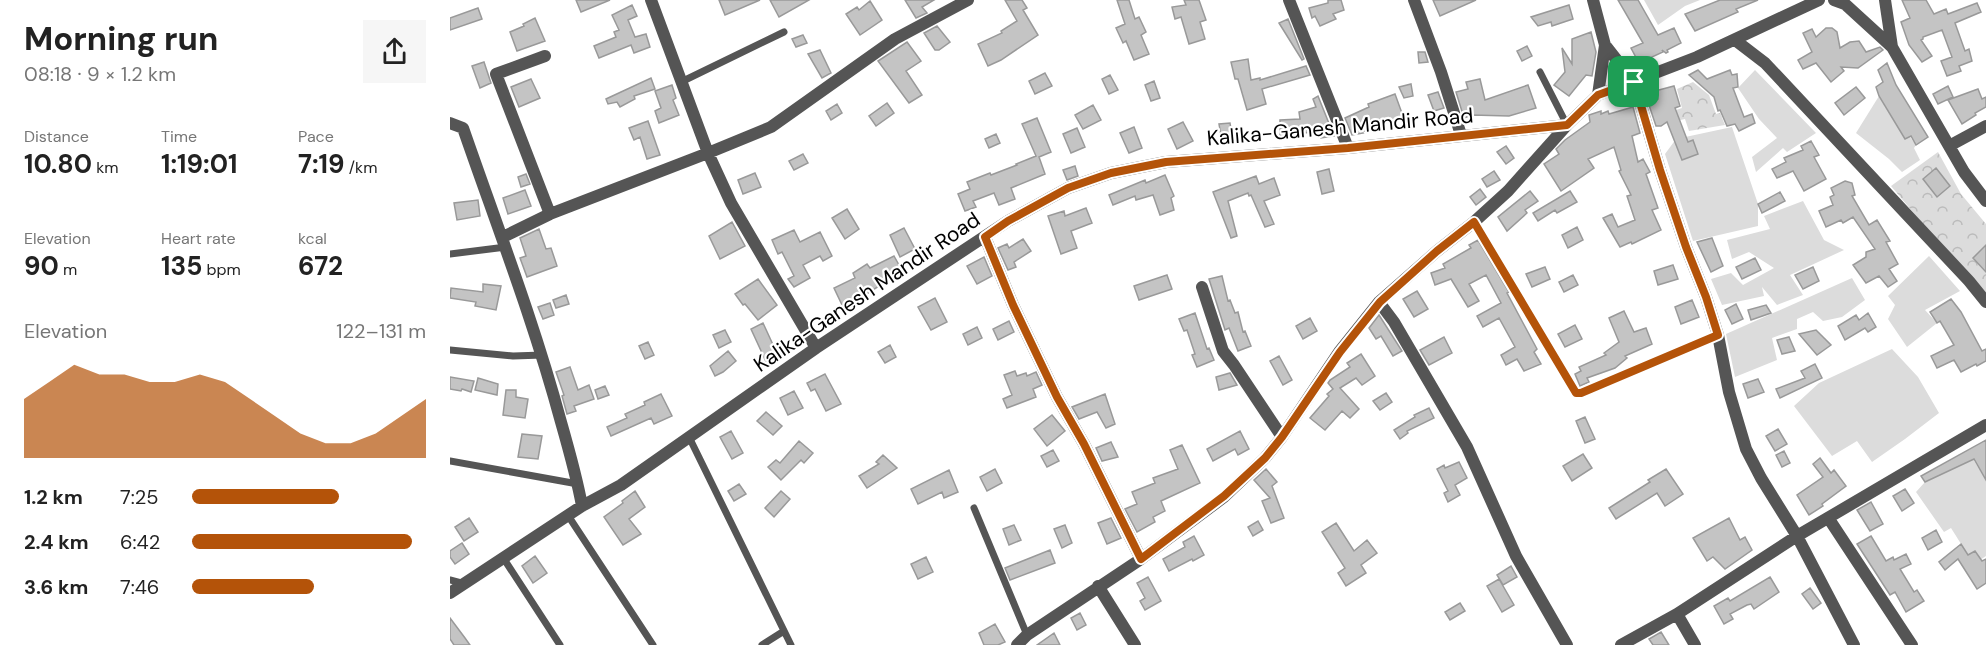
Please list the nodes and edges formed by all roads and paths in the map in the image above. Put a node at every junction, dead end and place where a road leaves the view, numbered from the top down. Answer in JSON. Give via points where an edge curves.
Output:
{"nodes":[{"id":1,"x":651,"y":0,"type":"edge"},
{"id":2,"x":968,"y":0,"type":"edge"},
{"id":3,"x":1289,"y":0,"type":"edge"},
{"id":4,"x":1414,"y":0,"type":"edge"},
{"id":5,"x":1593,"y":0,"type":"edge"},
{"id":6,"x":1820,"y":0,"type":"edge"},
{"id":7,"x":1834,"y":0,"type":"edge"},
{"id":8,"x":1885,"y":0,"type":"edge"},
{"id":9,"x":1794,"y":6,"type":"edge"},
{"id":10,"x":784,"y":32,"type":"dead end"},
{"id":11,"x":1736,"y":40,"type":"junction"},
{"id":12,"x":1605,"y":45,"type":"junction"},
{"id":13,"x":1892,"y":46,"type":"junction"},
{"id":14,"x":545,"y":56,"type":"dead end"},
{"id":15,"x":1540,"y":72,"type":"dead end"},
{"id":16,"x":681,"y":82,"type":"junction"},
{"id":17,"x":1634,"y":82,"type":"junction"},
{"id":18,"x":1598,"y":95,"type":"junction"},
{"id":19,"x":450,"y":123,"type":"edge"},
{"id":20,"x":1567,"y":125,"type":"junction"},
{"id":21,"x":1986,"y":126,"type":"edge"},
{"id":22,"x":1461,"y":135,"type":"junction"},
{"id":23,"x":1949,"y":146,"type":"junction"},
{"id":24,"x":1348,"y":148,"type":"junction"},
{"id":25,"x":708,"y":153,"type":"junction"},
{"id":26,"x":1986,"y":201,"type":"edge"},
{"id":27,"x":550,"y":214,"type":"junction"},
{"id":28,"x":1474,"y":222,"type":"junction"},
{"id":29,"x":985,"y":237,"type":"junction"},
{"id":30,"x":505,"y":242,"type":"junction"},
{"id":31,"x":450,"y":254,"type":"edge"},
{"id":32,"x":1202,"y":287,"type":"dead end"},
{"id":33,"x":1380,"y":302,"type":"junction"},
{"id":34,"x":1986,"y":302,"type":"edge"},
{"id":35,"x":1718,"y":335,"type":"junction"},
{"id":36,"x":816,"y":348,"type":"junction"},
{"id":37,"x":450,"y":350,"type":"edge"},
{"id":38,"x":543,"y":355,"type":"junction"},
{"id":39,"x":1984,"y":430,"type":"edge"},
{"id":40,"x":689,"y":437,"type":"junction"},
{"id":41,"x":1282,"y":437,"type":"junction"},
{"id":42,"x":450,"y":461,"type":"edge"},
{"id":43,"x":578,"y":484,"type":"junction"},
{"id":44,"x":582,"y":506,"type":"junction"},
{"id":45,"x":974,"y":508,"type":"dead end"},
{"id":46,"x":568,"y":517,"type":"junction"},
{"id":47,"x":1829,"y":519,"type":"junction"},
{"id":48,"x":1797,"y":536,"type":"junction"},
{"id":49,"x":504,"y":559,"type":"junction"},
{"id":50,"x":1141,"y":559,"type":"junction"},
{"id":51,"x":450,"y":580,"type":"edge"},
{"id":52,"x":465,"y":584,"type":"junction"},
{"id":53,"x":1098,"y":586,"type":"junction"},
{"id":54,"x":450,"y":594,"type":"edge"},
{"id":55,"x":1677,"y":614,"type":"junction"},
{"id":56,"x":784,"y":631,"type":"junction"},
{"id":57,"x":1027,"y":634,"type":"junction"},
{"id":58,"x":560,"y":645,"type":"edge"},
{"id":59,"x":653,"y":645,"type":"edge"},
{"id":60,"x":762,"y":645,"type":"edge"},
{"id":61,"x":791,"y":645,"type":"edge"},
{"id":62,"x":1017,"y":645,"type":"edge"},
{"id":63,"x":1135,"y":645,"type":"edge"},
{"id":64,"x":1567,"y":645,"type":"edge"},
{"id":65,"x":1621,"y":645,"type":"edge"},
{"id":66,"x":1695,"y":645,"type":"edge"},
{"id":67,"x":1854,"y":645,"type":"edge"},
{"id":68,"x":1912,"y":645,"type":"edge"}],
"edges":[{"from":1,"to":16,"type":"street"},
{"from":2,"to":25,"type":"street","via":[[895,39],[771,127]]},
{"from":3,"to":24,"type":"street"},
{"from":4,"to":22,"type":"street"},
{"from":5,"to":12,"type":"street"},
{"from":6,"to":9,"type":"street"},
{"from":7,"to":13,"type":"street","via":[[1845,4]]},
{"from":8,"to":13,"type":"street"},
{"from":9,"to":11,"type":"street"},
{"from":10,"to":16,"type":"lane"},
{"from":11,"to":17,"type":"street"},
{"from":11,"to":34,"type":"street","via":[[1765,63]]},
{"from":12,"to":17,"type":"street"},
{"from":12,"to":18,"type":"street"},
{"from":13,"to":23,"type":"street"},
{"from":14,"to":27,"type":"street","via":[[496,74]]},
{"from":15,"to":20,"type":"lane"},
{"from":16,"to":25,"type":"street"},
{"from":17,"to":18,"type":"street"},
{"from":17,"to":35,"type":"street","via":[[1660,170]]},
{"from":18,"to":20,"type":"street"},
{"from":19,"to":30,"type":"street","via":[[463,128]]},
{"from":20,"to":22,"type":"street","name":"Kalika-Ganesh Mandir Road"},
{"from":20,"to":28,"type":"street","via":[[1508,191]]},
{"from":21,"to":23,"type":"street"},
{"from":22,"to":24,"type":"street","name":"Kalika-Ganesh Mandir Road"},
{"from":23,"to":26,"type":"street"},
{"from":24,"to":29,"type":"street","name":"Kalika-Ganesh Mandir Road","via":[[1166,162],[1111,173],[1068,188]]},
{"from":25,"to":27,"type":"street"},
{"from":25,"to":36,"type":"street","via":[[731,203]]},
{"from":27,"to":30,"type":"street"},
{"from":28,"to":33,"type":"street"},
{"from":28,"to":35,"type":"lane","via":[[1576,393]]},
{"from":29,"to":36,"type":"street","name":"Kalika-Ganesh Mandir Road"},
{"from":29,"to":50,"type":"street","via":[[1052,387]]},
{"from":30,"to":31,"type":"lane"},
{"from":30,"to":38,"type":"street"},
{"from":32,"to":41,"type":"street","via":[[1223,351]]},
{"from":33,"to":41,"type":"street"},
{"from":33,"to":64,"type":"street","via":[[1467,447],[1516,556]]},
{"from":35,"to":48,"type":"street","via":[[1746,449]]},
{"from":36,"to":40,"type":"street","name":"Kalika-Ganesh Mandir Road"},
{"from":37,"to":38,"type":"lane"},
{"from":38,"to":43,"type":"street"},
{"from":39,"to":47,"type":"street"},
{"from":40,"to":44,"type":"street","name":"Kalika-Ganesh Mandir Road","via":[[621,485]]},
{"from":40,"to":56,"type":"lane"},
{"from":41,"to":50,"type":"street","via":[[1224,496]]},
{"from":42,"to":43,"type":"lane"},
{"from":43,"to":44,"type":"street"},
{"from":44,"to":46,"type":"street","name":"Kalika-Ganesh Mandir Road"},
{"from":45,"to":57,"type":"lane"},
{"from":46,"to":49,"type":"street","name":"Kalika-Ganesh Mandir Road"},
{"from":46,"to":59,"type":"lane"},
{"from":47,"to":48,"type":"street"},
{"from":47,"to":68,"type":"street"},
{"from":48,"to":55,"type":"street"},
{"from":48,"to":67,"type":"street"},
{"from":49,"to":52,"type":"street","name":"Kalika-Ganesh Mandir Road"},
{"from":49,"to":58,"type":"lane"},
{"from":50,"to":53,"type":"street"},
{"from":51,"to":52,"type":"lane"},
{"from":52,"to":54,"type":"street","name":"Kalika-Ganesh Mandir Road"},
{"from":53,"to":57,"type":"street"},
{"from":53,"to":63,"type":"street"},
{"from":55,"to":65,"type":"street"},
{"from":55,"to":66,"type":"street"},
{"from":56,"to":60,"type":"lane"},
{"from":56,"to":61,"type":"lane"},
{"from":57,"to":62,"type":"street"}]}
